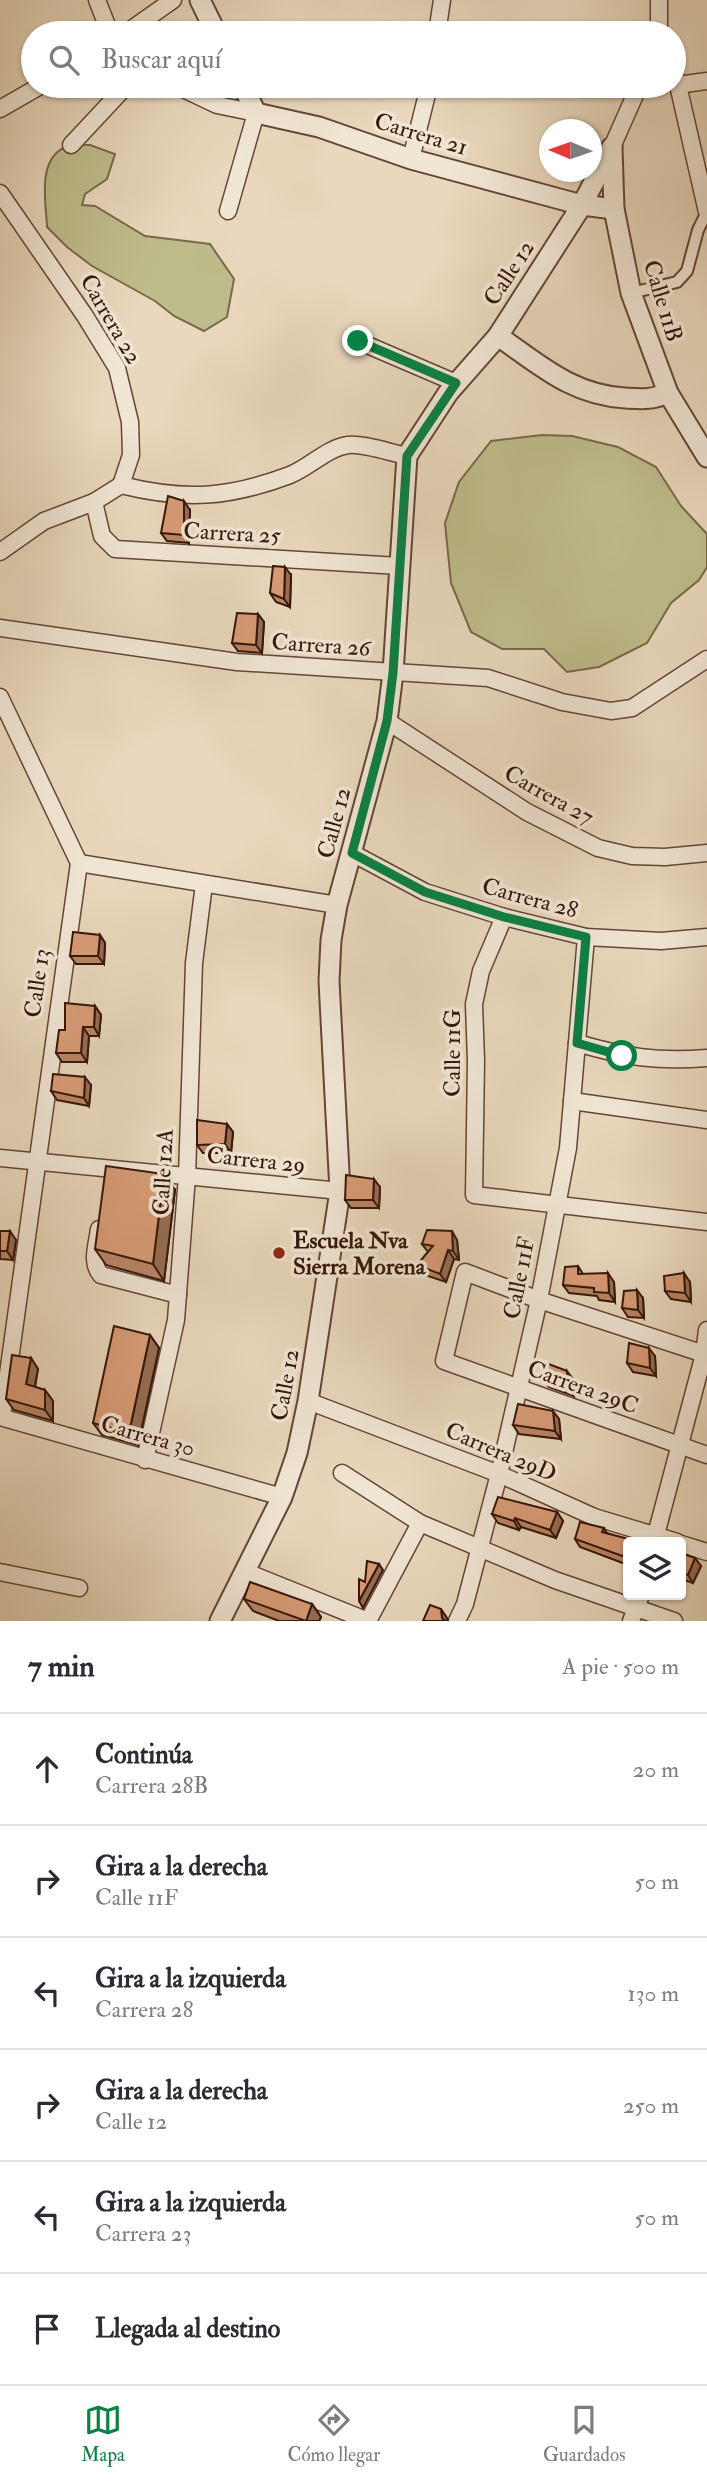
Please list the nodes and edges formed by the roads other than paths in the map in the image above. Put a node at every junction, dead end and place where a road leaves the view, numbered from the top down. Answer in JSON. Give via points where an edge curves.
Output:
{"nodes":[{"id":1,"x":97,"y":0,"type":"edge"},
{"id":2,"x":173,"y":0,"type":"edge"},
{"id":3,"x":200,"y":0,"type":"edge"},
{"id":4,"x":442,"y":0,"type":"edge"},
{"id":5,"x":659,"y":0,"type":"edge"},
{"id":6,"x":105,"y":21,"type":"edge"},
{"id":7,"x":142,"y":21,"type":"edge"},
{"id":8,"x":210,"y":21,"type":"edge"},
{"id":9,"x":439,"y":21,"type":"edge"},
{"id":10,"x":659,"y":21,"type":"edge"},
{"id":11,"x":686,"y":80,"type":"edge"},
{"id":12,"x":707,"y":80,"type":"edge"},
{"id":13,"x":21,"y":97,"type":"edge"},
{"id":14,"x":115,"y":98,"type":"edge"},
{"id":15,"x":202,"y":98,"type":"edge"},
{"id":16,"x":249,"y":98,"type":"edge"},
{"id":17,"x":426,"y":98,"type":"edge"},
{"id":18,"x":634,"y":98,"type":"edge"},
{"id":19,"x":680,"y":98,"type":"edge"},
{"id":20,"x":0,"y":109,"type":"edge"},
{"id":21,"x":256,"y":113,"type":"junction"},
{"id":22,"x":71,"y":145,"type":"dead end"},
{"id":23,"x":612,"y":147,"type":"junction"},
{"id":24,"x":411,"y":159,"type":"junction"},
{"id":25,"x":0,"y":193,"type":"edge"},
{"id":26,"x":582,"y":205,"type":"junction"},
{"id":27,"x":614,"y":209,"type":"junction"},
{"id":28,"x":228,"y":211,"type":"dead end"},
{"id":29,"x":707,"y":212,"type":"edge"},
{"id":30,"x":631,"y":293,"type":"junction"},
{"id":31,"x":498,"y":336,"type":"junction"},
{"id":32,"x":358,"y":341,"type":"dead end"},
{"id":33,"x":456,"y":383,"type":"junction"},
{"id":34,"x":668,"y":393,"type":"junction"},
{"id":35,"x":407,"y":456,"type":"junction"},
{"id":36,"x":707,"y":457,"type":"edge"},
{"id":37,"x":121,"y":485,"type":"junction"},
{"id":38,"x":94,"y":502,"type":"junction"},
{"id":39,"x":0,"y":552,"type":"edge"},
{"id":40,"x":399,"y":566,"type":"junction"},
{"id":41,"x":0,"y":628,"type":"edge"},
{"id":42,"x":707,"y":659,"type":"edge"},
{"id":43,"x":393,"y":673,"type":"junction"},
{"id":44,"x":0,"y":697,"type":"edge"},
{"id":45,"x":387,"y":721,"type":"junction"},
{"id":46,"x":352,"y":853,"type":"junction"},
{"id":47,"x":707,"y":853,"type":"edge"},
{"id":48,"x":79,"y":863,"type":"junction"},
{"id":49,"x":204,"y":884,"type":"junction"},
{"id":50,"x":337,"y":905,"type":"junction"},
{"id":51,"x":504,"y":917,"type":"junction"},
{"id":52,"x":586,"y":937,"type":"junction"},
{"id":53,"x":707,"y":937,"type":"edge"},
{"id":54,"x":577,"y":1043,"type":"junction"},
{"id":55,"x":707,"y":1058,"type":"edge"},
{"id":56,"x":572,"y":1101,"type":"junction"},
{"id":57,"x":707,"y":1120,"type":"edge"},
{"id":58,"x":0,"y":1158,"type":"edge"},
{"id":59,"x":36,"y":1161,"type":"junction"},
{"id":60,"x":187,"y":1176,"type":"junction"},
{"id":61,"x":340,"y":1191,"type":"junction"},
{"id":62,"x":556,"y":1205,"type":"junction"},
{"id":63,"x":102,"y":1208,"type":"edge"},
{"id":64,"x":707,"y":1222,"type":"edge"},
{"id":65,"x":178,"y":1295,"type":"junction"},
{"id":66,"x":539,"y":1300,"type":"junction"},
{"id":67,"x":707,"y":1331,"type":"edge"},
{"id":68,"x":706,"y":1354,"type":"edge"},
{"id":69,"x":519,"y":1388,"type":"junction"},
{"id":70,"x":308,"y":1401,"type":"junction"},
{"id":71,"x":1,"y":1417,"type":"edge"},
{"id":72,"x":681,"y":1446,"type":"junction"},
{"id":73,"x":707,"y":1455,"type":"edge"},
{"id":74,"x":145,"y":1460,"type":"junction"},
{"id":75,"x":342,"y":1473,"type":"dead end"},
{"id":76,"x":499,"y":1474,"type":"junction"},
{"id":77,"x":282,"y":1497,"type":"junction"},
{"id":78,"x":420,"y":1523,"type":"junction"},
{"id":79,"x":649,"y":1537,"type":"edge"},
{"id":80,"x":656,"y":1537,"type":"edge"},
{"id":81,"x":686,"y":1545,"type":"edge"},
{"id":82,"x":479,"y":1549,"type":"junction"},
{"id":83,"x":707,"y":1552,"type":"edge"},
{"id":84,"x":0,"y":1572,"type":"edge"},
{"id":85,"x":246,"y":1572,"type":"junction"},
{"id":86,"x":79,"y":1588,"type":"dead end"},
{"id":87,"x":637,"y":1608,"type":"edge"},
{"id":88,"x":220,"y":1621,"type":"edge"},
{"id":89,"x":368,"y":1621,"type":"edge"},
{"id":90,"x":457,"y":1621,"type":"edge"},
{"id":91,"x":674,"y":1621,"type":"edge"}],
"edges":[{"from":1,"to":6,"type":"street"},
{"from":2,"to":7,"type":"street"},
{"from":3,"to":8,"type":"street"},
{"from":4,"to":9,"type":"street"},
{"from":5,"to":10,"type":"street"},
{"from":11,"to":12,"type":"street"},
{"from":13,"to":20,"type":"street"},
{"from":14,"to":22,"type":"street"},
{"from":15,"to":21,"type":"street","name":"Carrera 21"},
{"from":16,"to":21,"type":"street"},
{"from":17,"to":24,"type":"street"},
{"from":18,"to":23,"type":"street","name":"Calle 12"},
{"from":19,"to":29,"type":"street"},
{"from":21,"to":24,"type":"street","name":"Carrera 21","via":[[319,127]]},
{"from":21,"to":28,"type":"street"},
{"from":23,"to":26,"type":"street","name":"Calle 12"},
{"from":23,"to":27,"type":"street","name":"Calle 11B"},
{"from":24,"to":26,"type":"street","name":"Carrera 21"},
{"from":25,"to":37,"type":"street","name":"Carrera 22","via":[[117,368],[130,422],[131,455]]},
{"from":26,"to":27,"type":"street","name":"Carrera 21"},
{"from":26,"to":31,"type":"street","name":"Calle 12"},
{"from":27,"to":30,"type":"street","name":"Calle 11B"},
{"from":29,"to":30,"type":"street","via":[[687,271],[677,282]]},
{"from":30,"to":34,"type":"street","name":"Calle 11B"},
{"from":31,"to":33,"type":"street","name":"Calle 12"},
{"from":31,"to":34,"type":"street","via":[[565,383],[603,397],[652,399]]},
{"from":32,"to":33,"type":"street"},
{"from":33,"to":35,"type":"street","name":"Calle 12"},
{"from":34,"to":36,"type":"street","name":"Calle 11B"},
{"from":35,"to":37,"type":"street","via":[[351,444],[292,474],[225,495],[154,494]]},
{"from":35,"to":40,"type":"street","name":"Calle 12"},
{"from":37,"to":38,"type":"street"},
{"from":38,"to":39,"type":"street","via":[[44,521]]},
{"from":38,"to":40,"type":"street","name":"Carrera 25","via":[[102,536],[115,549]]},
{"from":40,"to":43,"type":"street","name":"Calle 12"},
{"from":41,"to":43,"type":"street","name":"Carrera 26","via":[[237,662]]},
{"from":42,"to":43,"type":"street","name":"Carrera 26","via":[[632,708],[611,711],[562,702],[488,678]]},
{"from":43,"to":45,"type":"street","name":"Calle 12"},
{"from":44,"to":48,"type":"street"},
{"from":45,"to":46,"type":"street","name":"Calle 12"},
{"from":45,"to":47,"type":"street","name":"Carrera 27","via":[[527,812],[598,849],[632,856]]},
{"from":46,"to":50,"type":"street","name":"Calle 12"},
{"from":46,"to":51,"type":"street","name":"Carrera 28","via":[[425,892]]},
{"from":48,"to":49,"type":"street"},
{"from":48,"to":59,"type":"street","name":"Calle 13"},
{"from":49,"to":50,"type":"street"},
{"from":49,"to":60,"type":"street","name":"Calle 12A","via":[[194,963]]},
{"from":50,"to":61,"type":"street","name":"Calle 12","via":[[329,981]]},
{"from":51,"to":52,"type":"street","name":"Carrera 28"},
{"from":51,"to":62,"type":"street","name":"Calle 11G","via":[[481,971],[474,1004],[474,1195]]},
{"from":52,"to":53,"type":"street","name":"Carrera 28","via":[[661,941]]},
{"from":52,"to":54,"type":"street","name":"Calle 11F"},
{"from":54,"to":55,"type":"street","via":[[622,1056],[668,1061]]},
{"from":54,"to":56,"type":"street","name":"Calle 11F"},
{"from":56,"to":57,"type":"street"},
{"from":56,"to":62,"type":"street","name":"Calle 11F"},
{"from":58,"to":59,"type":"street","name":"Carrera 29"},
{"from":59,"to":60,"type":"street","name":"Carrera 29","via":[[106,1175]]},
{"from":59,"to":71,"type":"street","name":"Calle 13"},
{"from":60,"to":61,"type":"street","name":"Carrera 29"},
{"from":60,"to":65,"type":"street","name":"Calle 12A"},
{"from":61,"to":70,"type":"street","name":"Calle 12"},
{"from":62,"to":64,"type":"street"},
{"from":62,"to":66,"type":"street","name":"Calle 11F"},
{"from":63,"to":65,"type":"street","via":[[95,1260],[101,1275]]},
{"from":65,"to":74,"type":"street","name":"Calle 12A"},
{"from":66,"to":68,"type":"street"},
{"from":66,"to":69,"type":"street","name":"Calle 11F"},
{"from":66,"to":69,"type":"street","name":"Carrera 29C","via":[[465,1272],[444,1361]]},
{"from":67,"to":68,"type":"street"},
{"from":68,"to":72,"type":"street"},
{"from":69,"to":72,"type":"street","name":"Carrera 29C"},
{"from":69,"to":76,"type":"street","name":"Calle 11F"},
{"from":70,"to":76,"type":"street","name":"Carrera 29D"},
{"from":70,"to":77,"type":"street","name":"Calle 12"},
{"from":71,"to":74,"type":"street","name":"Carrera 30"},
{"from":72,"to":73,"type":"street","name":"Carrera 29C"},
{"from":72,"to":80,"type":"street"},
{"from":74,"to":77,"type":"street","name":"Carrera 30"},
{"from":75,"to":78,"type":"street"},
{"from":76,"to":79,"type":"street","name":"Carrera 29D"},
{"from":76,"to":82,"type":"street","name":"Calle 11F"},
{"from":77,"to":85,"type":"street","name":"Calle 12"},
{"from":78,"to":82,"type":"street"},
{"from":78,"to":89,"type":"street"},
{"from":81,"to":83,"type":"street","name":"Carrera 29D"},
{"from":82,"to":87,"type":"street"},
{"from":82,"to":90,"type":"street","name":"Calle 11F"},
{"from":84,"to":86,"type":"street"},
{"from":85,"to":88,"type":"street","name":"Calle 12"},
{"from":85,"to":89,"type":"street"},
{"from":87,"to":91,"type":"street"}]}
